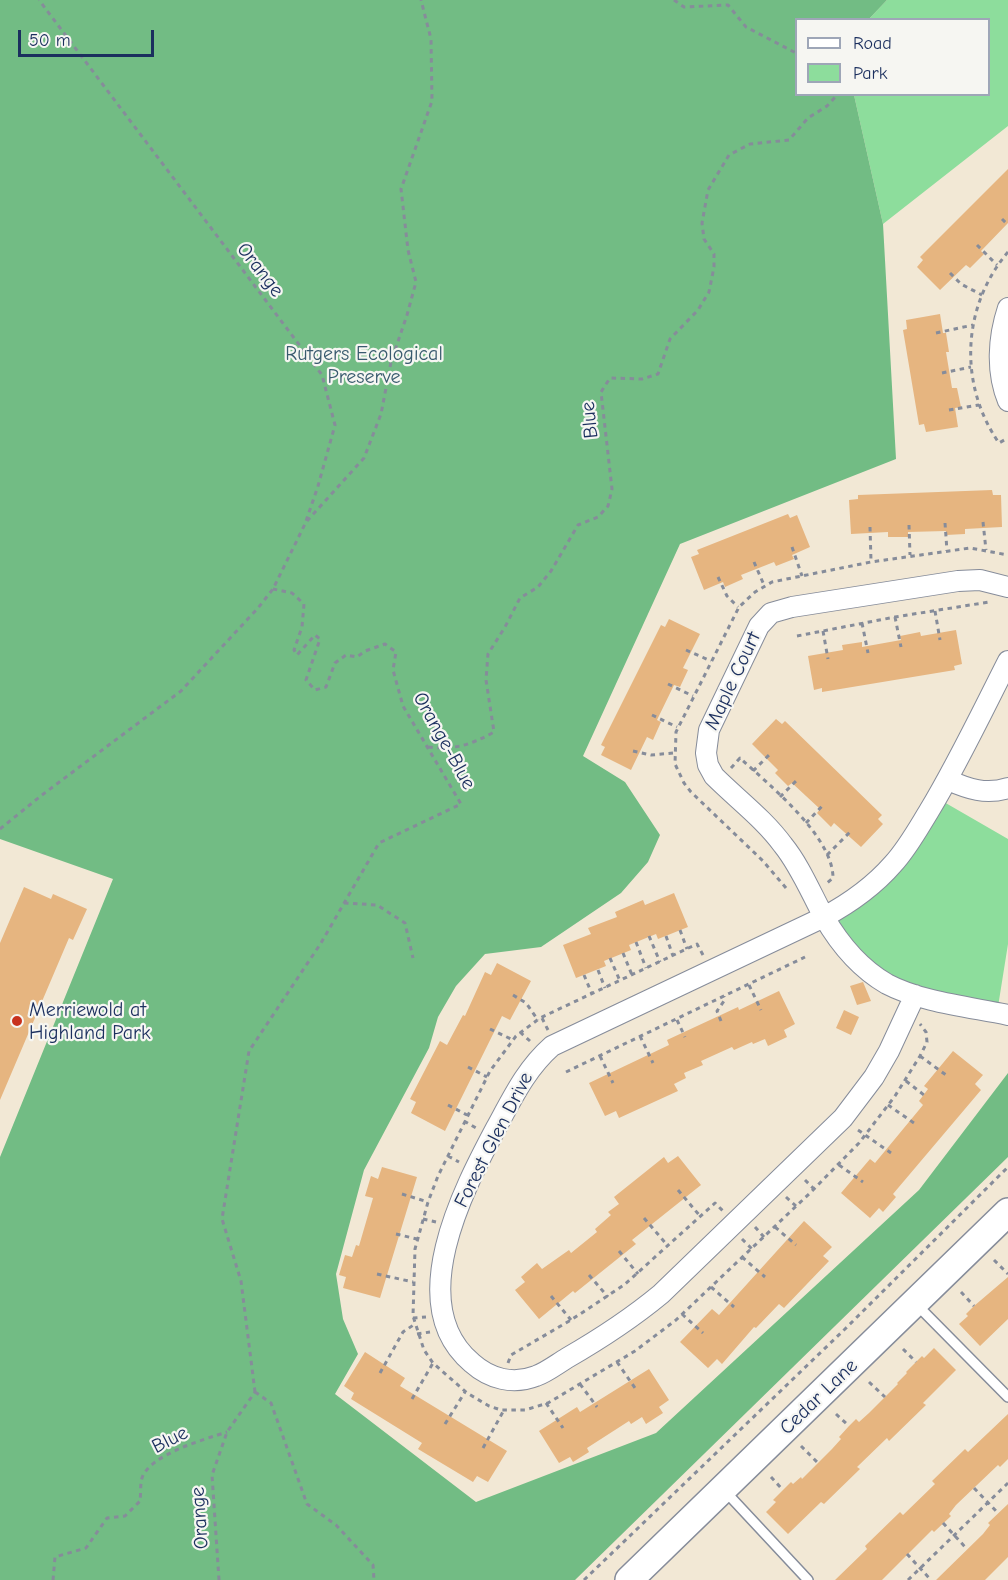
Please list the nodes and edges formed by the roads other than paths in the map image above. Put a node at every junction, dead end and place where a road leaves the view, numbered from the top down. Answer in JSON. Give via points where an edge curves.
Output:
{"nodes":[{"id":1,"x":1008,"y":308,"type":"edge"},
{"id":2,"x":1008,"y":401,"type":"edge"},
{"id":3,"x":1008,"y":587,"type":"edge"},
{"id":4,"x":1008,"y":661,"type":"edge"},
{"id":5,"x":948,"y":780,"type":"junction"},
{"id":6,"x":1008,"y":788,"type":"edge"},
{"id":7,"x":824,"y":917,"type":"junction"},
{"id":8,"x":915,"y":995,"type":"junction"},
{"id":9,"x":1008,"y":1015,"type":"edge"},
{"id":10,"x":1008,"y":1212,"type":"edge"},
{"id":11,"x":916,"y":1303,"type":"junction"},
{"id":12,"x":1008,"y":1397,"type":"edge"},
{"id":13,"x":724,"y":1490,"type":"junction"},
{"id":14,"x":629,"y":1580,"type":"edge"},
{"id":15,"x":808,"y":1580,"type":"edge"}],
"edges":[{"from":1,"to":2,"type":"street","via":[[999,363]]},
{"from":3,"to":7,"type":"street","name":"Maple Court","via":[[980,580],[933,583],[780,609],[759,626],[709,730],[708,765],[784,845],[816,889]]},
{"from":4,"to":5,"type":"street","name":"Forest Glen Drive"},
{"from":5,"to":6,"type":"street","via":[[967,789],[996,792]]},
{"from":5,"to":7,"type":"street","name":"Forest Glen Drive","via":[[893,864],[850,902]]},
{"from":7,"to":8,"type":"street","via":[[834,934],[866,967],[887,983]]},
{"from":7,"to":8,"type":"street","name":"Forest Glen Drive","via":[[555,1044],[537,1059],[464,1189],[444,1260],[441,1297],[448,1329],[456,1346],[479,1370],[508,1380],[536,1376],[588,1346],[661,1294],[843,1118],[890,1051]]},
{"from":8,"to":9,"type":"street"},
{"from":10,"to":11,"type":"street","name":"Cedar Lane"},
{"from":11,"to":12,"type":"lane"},
{"from":11,"to":13,"type":"street","name":"Cedar Lane"},
{"from":13,"to":14,"type":"street","name":"Cedar Lane"},
{"from":13,"to":15,"type":"lane"}]}
